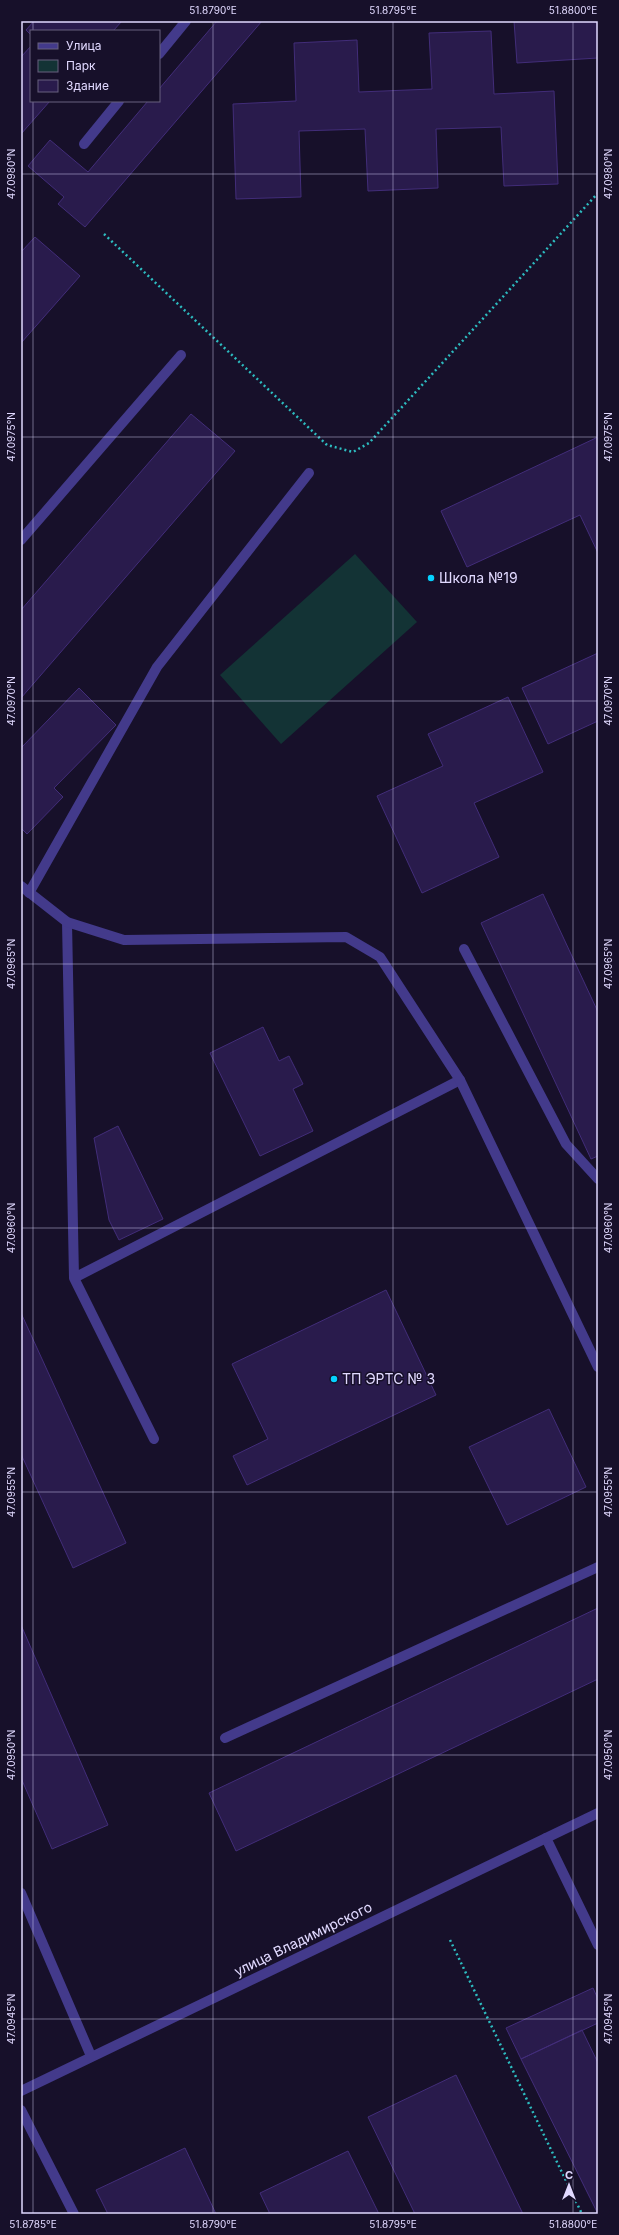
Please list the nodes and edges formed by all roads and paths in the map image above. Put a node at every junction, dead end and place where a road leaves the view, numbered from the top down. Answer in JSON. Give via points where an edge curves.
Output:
{"nodes":[{"id":1,"x":186,"y":21,"type":"edge"},
{"id":2,"x":160,"y":53,"type":"edge"},
{"id":3,"x":118,"y":102,"type":"edge"},
{"id":4,"x":84,"y":144,"type":"dead end"},
{"id":5,"x":598,"y":192,"type":"edge"},
{"id":6,"x":104,"y":234,"type":"dead end"},
{"id":7,"x":181,"y":355,"type":"dead end"},
{"id":8,"x":309,"y":473,"type":"dead end"},
{"id":9,"x":21,"y":540,"type":"edge"},
{"id":10,"x":21,"y":886,"type":"edge"},
{"id":11,"x":30,"y":893,"type":"junction"},
{"id":12,"x":67,"y":922,"type":"junction"},
{"id":13,"x":464,"y":949,"type":"dead end"},
{"id":14,"x":460,"y":1080,"type":"junction"},
{"id":15,"x":598,"y":1179,"type":"edge"},
{"id":16,"x":74,"y":1278,"type":"junction"},
{"id":17,"x":598,"y":1367,"type":"edge"},
{"id":18,"x":154,"y":1440,"type":"dead end"},
{"id":19,"x":598,"y":1567,"type":"edge"},
{"id":20,"x":225,"y":1738,"type":"dead end"},
{"id":21,"x":598,"y":1813,"type":"edge"},
{"id":22,"x":546,"y":1838,"type":"junction"},
{"id":23,"x":21,"y":1892,"type":"edge"},
{"id":24,"x":450,"y":1940,"type":"dead end"},
{"id":25,"x":598,"y":1945,"type":"edge"},
{"id":26,"x":91,"y":2056,"type":"junction"},
{"id":27,"x":21,"y":2091,"type":"edge"},
{"id":28,"x":21,"y":2110,"type":"edge"},
{"id":29,"x":74,"y":2214,"type":"edge"},
{"id":30,"x":582,"y":2214,"type":"edge"}],
"edges":[{"from":1,"to":2,"type":"street"},
{"from":3,"to":4,"type":"street"},
{"from":5,"to":6,"type":"path","via":[[369,442],[353,452],[327,445]]},
{"from":7,"to":9,"type":"street"},
{"from":8,"to":11,"type":"street","via":[[157,667]]},
{"from":10,"to":11,"type":"street"},
{"from":11,"to":12,"type":"street"},
{"from":12,"to":14,"type":"street","via":[[124,940],[346,937],[380,957]]},
{"from":12,"to":16,"type":"street"},
{"from":13,"to":15,"type":"street","via":[[566,1144]]},
{"from":14,"to":16,"type":"street"},
{"from":14,"to":17,"type":"street"},
{"from":16,"to":18,"type":"street"},
{"from":19,"to":20,"type":"street"},
{"from":21,"to":22,"type":"street","name":"улица Владимирского"},
{"from":22,"to":25,"type":"street"},
{"from":22,"to":26,"type":"street","name":"улица Владимирского"},
{"from":23,"to":26,"type":"street"},
{"from":24,"to":30,"type":"path"},
{"from":26,"to":27,"type":"street","name":"улица Владимирского"},
{"from":28,"to":29,"type":"street"}]}
